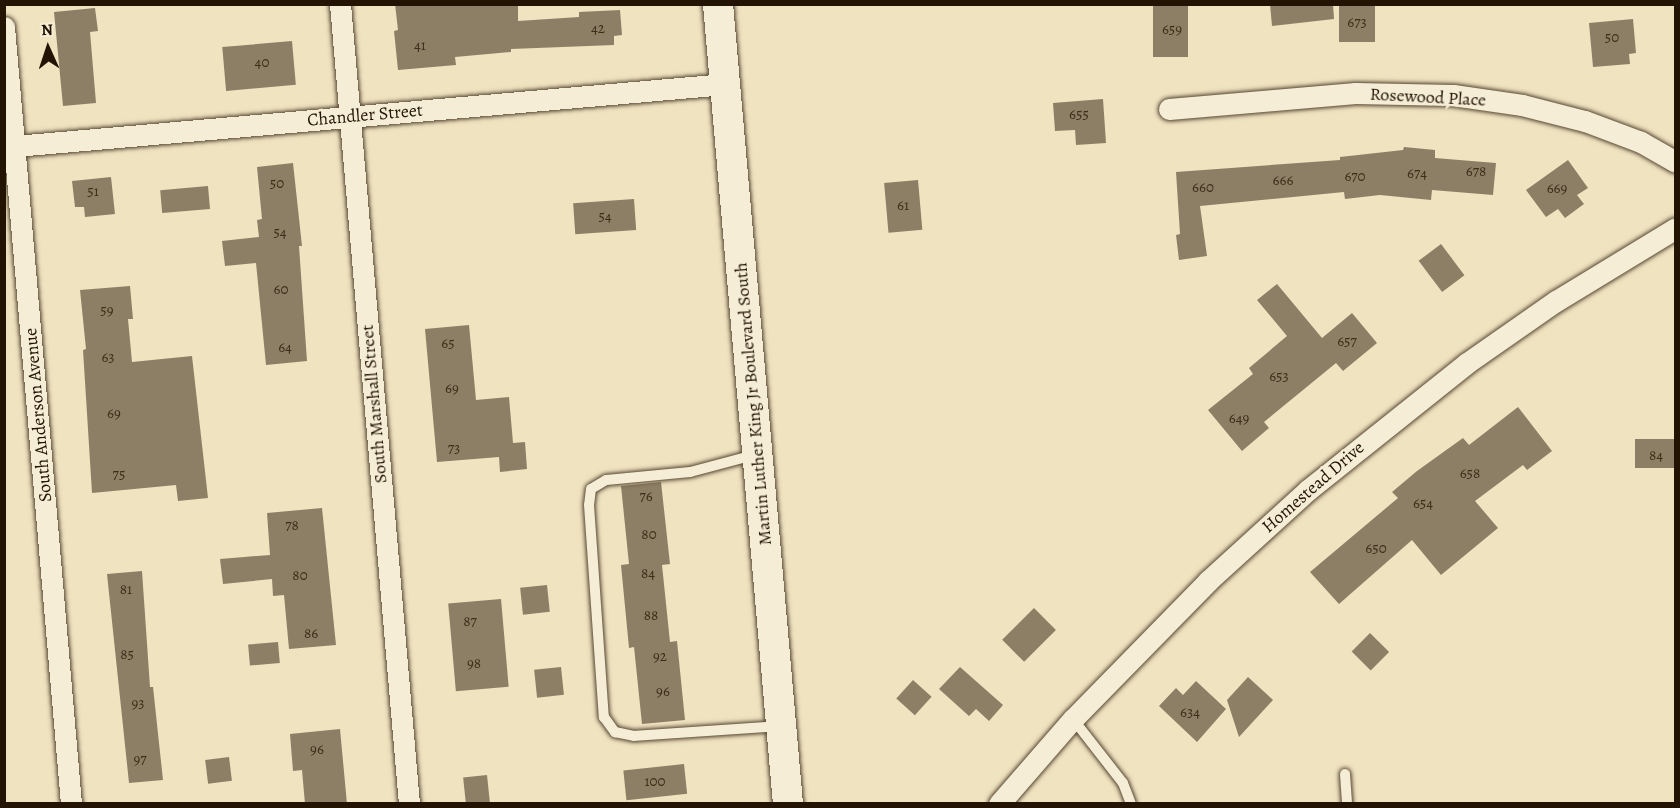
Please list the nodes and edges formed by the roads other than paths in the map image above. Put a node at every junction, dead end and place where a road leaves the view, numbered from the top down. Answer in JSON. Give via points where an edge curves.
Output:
{"nodes":[{"id":1,"x":340,"y":4,"type":"edge"},
{"id":2,"x":718,"y":4,"type":"edge"},
{"id":3,"x":4,"y":27,"type":"edge"},
{"id":4,"x":725,"y":84,"type":"junction"},
{"id":5,"x":1169,"y":109,"type":"dead end"},
{"id":6,"x":350,"y":116,"type":"junction"},
{"id":7,"x":10,"y":146,"type":"edge"},
{"id":8,"x":1676,"y":162,"type":"edge"},
{"id":9,"x":1676,"y":228,"type":"edge"},
{"id":10,"x":757,"y":455,"type":"junction"},
{"id":11,"x":1073,"y":719,"type":"junction"},
{"id":12,"x":781,"y":726,"type":"junction"},
{"id":13,"x":1345,"y":774,"type":"dead end"},
{"id":14,"x":71,"y":804,"type":"edge"},
{"id":15,"x":409,"y":804,"type":"edge"},
{"id":16,"x":788,"y":804,"type":"edge"},
{"id":17,"x":999,"y":804,"type":"edge"},
{"id":18,"x":1131,"y":804,"type":"edge"},
{"id":19,"x":1347,"y":804,"type":"edge"}],
"edges":[{"from":1,"to":6,"type":"street","name":"South Marshall Street"},
{"from":2,"to":4,"type":"main road","name":"Martin Luther King Jr Boulevard South"},
{"from":3,"to":7,"type":"street","name":"South Anderson Avenue"},
{"from":4,"to":6,"type":"street","name":"Chandler Street"},
{"from":4,"to":10,"type":"main road","name":"Martin Luther King Jr Boulevard South"},
{"from":5,"to":8,"type":"street","name":"Rosewood Place","via":[[1355,93],[1453,95],[1522,105],[1585,121],[1641,142]]},
{"from":6,"to":7,"type":"street","name":"Chandler Street"},
{"from":6,"to":15,"type":"street","name":"South Marshall Street"},
{"from":7,"to":14,"type":"street","name":"South Anderson Avenue"},
{"from":9,"to":11,"type":"street","name":"Homestead Drive","via":[[1521,325],[1365,442],[1208,580]]},
{"from":10,"to":12,"type":"main road","name":"Martin Luther King Jr Boulevard South"},
{"from":10,"to":12,"type":"lane","via":[[690,472],[606,480],[591,489],[604,717],[615,732],[634,736]]},
{"from":11,"to":17,"type":"street","name":"Homestead Drive"},
{"from":11,"to":18,"type":"lane","via":[[1123,783]]},
{"from":12,"to":16,"type":"main road","name":"Martin Luther King Jr Boulevard South"},
{"from":13,"to":19,"type":"lane"}]}
